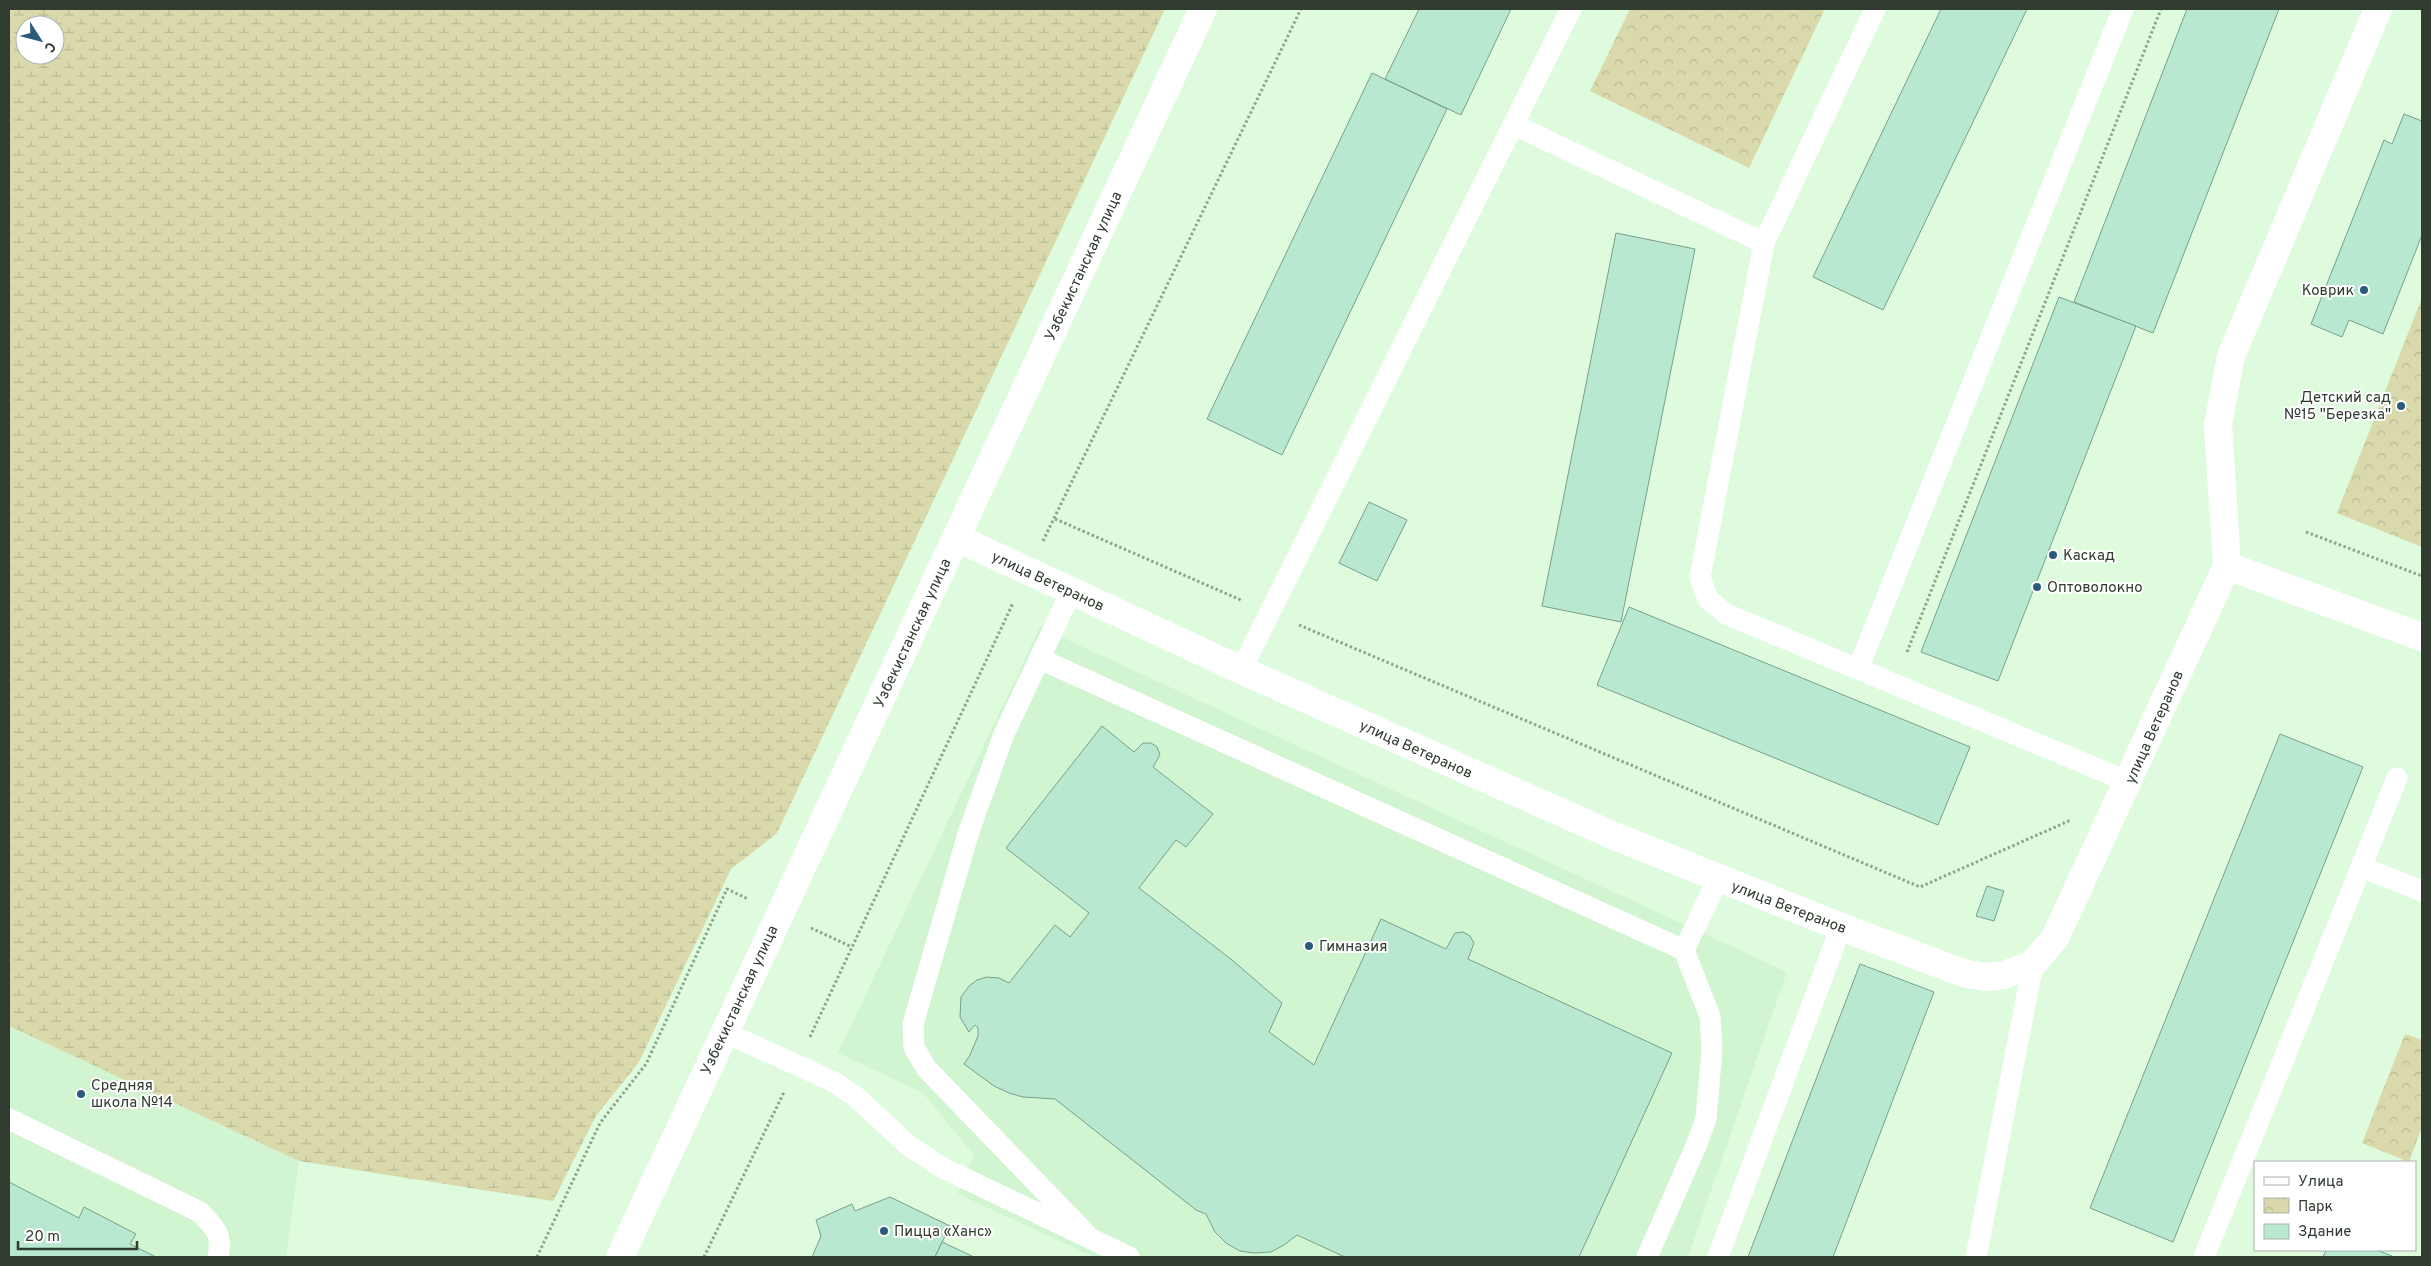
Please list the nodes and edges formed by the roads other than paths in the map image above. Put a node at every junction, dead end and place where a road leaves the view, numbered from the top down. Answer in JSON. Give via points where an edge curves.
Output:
{"nodes":[{"id":1,"x":1204,"y":9,"type":"edge"},
{"id":2,"x":1571,"y":9,"type":"edge"},
{"id":3,"x":1874,"y":9,"type":"edge"},
{"id":4,"x":2123,"y":9,"type":"edge"},
{"id":5,"x":2378,"y":9,"type":"edge"},
{"id":6,"x":1514,"y":125,"type":"junction"},
{"id":7,"x":1764,"y":243,"type":"junction"},
{"id":8,"x":957,"y":538,"type":"junction"},
{"id":9,"x":2227,"y":566,"type":"junction"},
{"id":10,"x":1071,"y":592,"type":"junction"},
{"id":11,"x":2422,"y":638,"type":"edge"},
{"id":12,"x":1040,"y":659,"type":"junction"},
{"id":13,"x":1858,"y":669,"type":"junction"},
{"id":14,"x":1241,"y":670,"type":"junction"},
{"id":15,"x":2397,"y":778,"type":"dead end"},
{"id":16,"x":2125,"y":790,"type":"junction"},
{"id":17,"x":2361,"y":867,"type":"junction"},
{"id":18,"x":1718,"y":879,"type":"junction"},
{"id":19,"x":2422,"y":890,"type":"edge"},
{"id":20,"x":1841,"y":927,"type":"junction"},
{"id":21,"x":1684,"y":950,"type":"junction"},
{"id":22,"x":2033,"y":964,"type":"junction"},
{"id":23,"x":724,"y":1032,"type":"junction"},
{"id":24,"x":9,"y":1119,"type":"edge"},
{"id":25,"x":1091,"y":1239,"type":"junction"},
{"id":26,"x":218,"y":1257,"type":"edge"},
{"id":27,"x":620,"y":1257,"type":"edge"},
{"id":28,"x":1129,"y":1257,"type":"edge"},
{"id":29,"x":1647,"y":1257,"type":"edge"},
{"id":30,"x":1718,"y":1257,"type":"edge"},
{"id":31,"x":1976,"y":1257,"type":"edge"},
{"id":32,"x":2204,"y":1257,"type":"edge"}],
"edges":[{"from":1,"to":8,"type":"street","name":"Узбекистанская улица"},
{"from":2,"to":6,"type":"lane"},
{"from":3,"to":7,"type":"lane"},
{"from":4,"to":13,"type":"lane"},
{"from":5,"to":9,"type":"street","via":[[2231,356],[2218,425]]},
{"from":6,"to":7,"type":"lane"},
{"from":6,"to":14,"type":"lane"},
{"from":7,"to":13,"type":"lane","via":[[1700,577],[1708,599],[1726,614]]},
{"from":8,"to":10,"type":"street","name":"улица Ветеранов"},
{"from":8,"to":23,"type":"street","name":"Узбекистанская улица"},
{"from":9,"to":11,"type":"street"},
{"from":9,"to":16,"type":"street","name":"улица Ветеранов"},
{"from":10,"to":12,"type":"lane"},
{"from":10,"to":14,"type":"street","name":"улица Ветеранов"},
{"from":12,"to":21,"type":"lane"},
{"from":12,"to":25,"type":"lane","via":[[1004,734],[969,831],[913,1024],[914,1047],[926,1068]]},
{"from":13,"to":16,"type":"lane"},
{"from":14,"to":18,"type":"street","name":"улица Ветеранов","via":[[1458,768]]},
{"from":15,"to":17,"type":"lane"},
{"from":16,"to":22,"type":"street","name":"улица Ветеранов","via":[[2056,938]]},
{"from":17,"to":19,"type":"lane"},
{"from":17,"to":32,"type":"lane"},
{"from":18,"to":20,"type":"street","name":"улица Ветеранов"},
{"from":18,"to":21,"type":"lane"},
{"from":20,"to":22,"type":"street","name":"улица Ветеранов","via":[[1963,973],[2004,975]]},
{"from":20,"to":30,"type":"lane"},
{"from":21,"to":29,"type":"lane","via":[[1710,1016],[1712,1049],[1706,1120]]},
{"from":22,"to":31,"type":"lane"},
{"from":23,"to":25,"type":"lane","via":[[832,1081],[855,1096],[923,1157]]},
{"from":23,"to":27,"type":"street","name":"Узбекистанская улица"},
{"from":24,"to":26,"type":"lane","via":[[200,1212],[218,1230]]},
{"from":25,"to":28,"type":"lane"}]}
